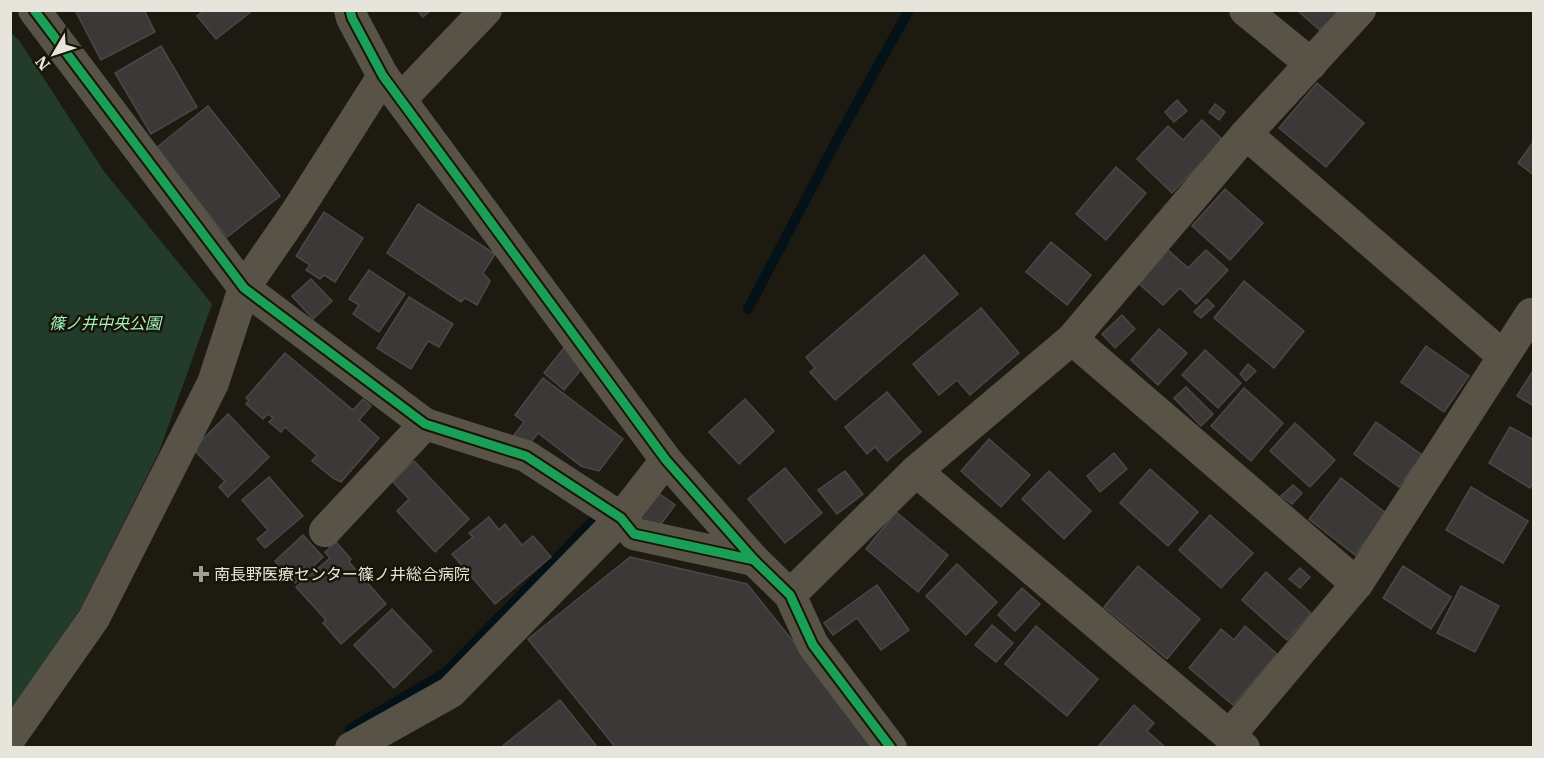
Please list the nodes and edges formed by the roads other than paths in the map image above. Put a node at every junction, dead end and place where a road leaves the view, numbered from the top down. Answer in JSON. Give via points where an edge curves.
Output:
{"nodes":[{"id":1,"x":34,"y":10,"type":"edge"},
{"id":2,"x":350,"y":10,"type":"edge"},
{"id":3,"x":486,"y":10,"type":"edge"},
{"id":4,"x":1245,"y":10,"type":"edge"},
{"id":5,"x":1360,"y":10,"type":"edge"},
{"id":6,"x":1311,"y":64,"type":"junction"},
{"id":7,"x":392,"y":87,"type":"junction"},
{"id":8,"x":1246,"y":134,"type":"junction"},
{"id":9,"x":244,"y":288,"type":"junction"},
{"id":10,"x":1530,"y":314,"type":"dead end"},
{"id":11,"x":1072,"y":339,"type":"junction"},
{"id":12,"x":1503,"y":356,"type":"junction"},
{"id":13,"x":425,"y":424,"type":"junction"},
{"id":14,"x":666,"y":460,"type":"junction"},
{"id":15,"x":916,"y":471,"type":"junction"},
{"id":16,"x":621,"y":518,"type":"junction"},
{"id":17,"x":325,"y":531,"type":"dead end"},
{"id":18,"x":754,"y":560,"type":"junction"},
{"id":19,"x":1357,"y":584,"type":"junction"},
{"id":20,"x":790,"y":595,"type":"junction"},
{"id":21,"x":10,"y":738,"type":"edge"},
{"id":22,"x":1237,"y":741,"type":"edge"},
{"id":23,"x":351,"y":747,"type":"edge"},
{"id":24,"x":891,"y":747,"type":"edge"}],
"edges":[{"from":1,"to":9,"type":"street"},
{"from":2,"to":7,"type":"street"},
{"from":3,"to":7,"type":"street"},
{"from":4,"to":6,"type":"street"},
{"from":5,"to":6,"type":"street"},
{"from":6,"to":8,"type":"street"},
{"from":7,"to":9,"type":"street"},
{"from":7,"to":14,"type":"street"},
{"from":8,"to":11,"type":"street"},
{"from":8,"to":12,"type":"street"},
{"from":9,"to":13,"type":"street"},
{"from":9,"to":21,"type":"street","via":[[213,383],[99,607]]},
{"from":10,"to":12,"type":"street"},
{"from":11,"to":15,"type":"street"},
{"from":11,"to":19,"type":"street"},
{"from":12,"to":19,"type":"street"},
{"from":13,"to":16,"type":"street","via":[[526,456]]},
{"from":13,"to":17,"type":"street"},
{"from":14,"to":16,"type":"street"},
{"from":14,"to":18,"type":"street"},
{"from":15,"to":20,"type":"street"},
{"from":15,"to":22,"type":"street"},
{"from":16,"to":18,"type":"street","via":[[634,534]]},
{"from":16,"to":23,"type":"street","via":[[451,692]]},
{"from":18,"to":20,"type":"street"},
{"from":19,"to":22,"type":"street"},
{"from":20,"to":24,"type":"street","via":[[813,645]]}]}
